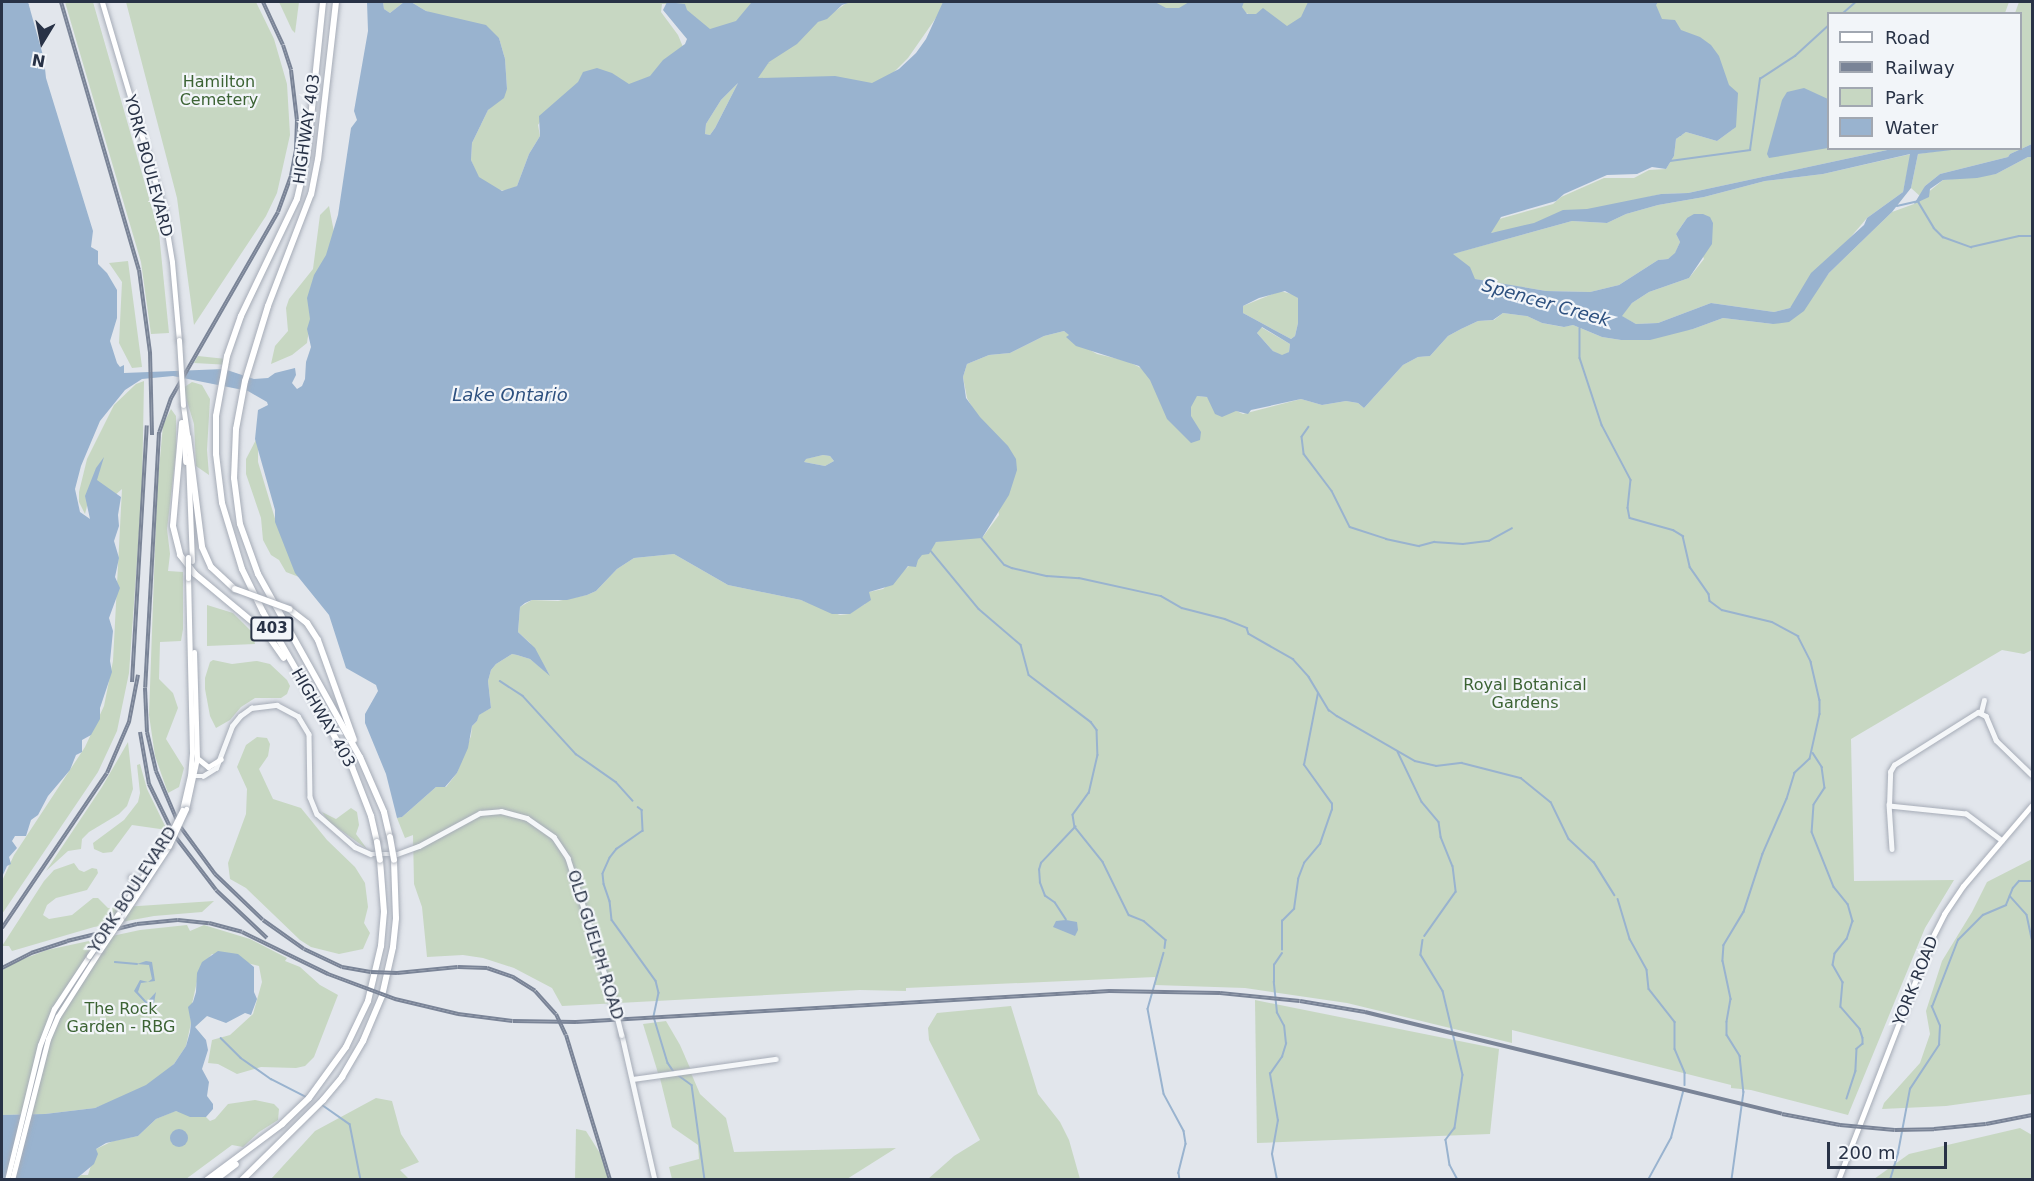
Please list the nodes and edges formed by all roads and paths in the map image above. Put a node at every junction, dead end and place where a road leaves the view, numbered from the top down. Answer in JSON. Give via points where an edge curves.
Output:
{"nodes":[{"id":1,"x":102,"y":2,"type":"edge"},
{"id":2,"x":323,"y":2,"type":"edge"},
{"id":3,"x":336,"y":2,"type":"edge"},
{"id":4,"x":183,"y":405,"type":"junction"},
{"id":5,"x":182,"y":423,"type":"junction"},
{"id":6,"x":188,"y":437,"type":"junction"},
{"id":7,"x":190,"y":559,"type":"junction"},
{"id":8,"x":190,"y":580,"type":"junction"},
{"id":9,"x":1984,"y":700,"type":"dead end"},
{"id":10,"x":1981,"y":712,"type":"junction"},
{"id":11,"x":322,"y":717,"type":"junction"},
{"id":12,"x":197,"y":758,"type":"junction"},
{"id":13,"x":360,"y":758,"type":"junction"},
{"id":14,"x":221,"y":759,"type":"junction"},
{"id":15,"x":2032,"y":775,"type":"edge"},
{"id":16,"x":192,"y":777,"type":"junction"},
{"id":17,"x":1889,"y":795,"type":"junction"},
{"id":18,"x":2032,"y":805,"type":"edge"},
{"id":19,"x":2002,"y":841,"type":"junction"},
{"id":20,"x":1892,"y":849,"type":"dead end"},
{"id":21,"x":131,"y":877,"type":"dead end"},
{"id":22,"x":140,"y":885,"type":"junction"},
{"id":23,"x":119,"y":916,"type":"junction"},
{"id":24,"x":776,"y":1059,"type":"dead end"},
{"id":25,"x":633,"y":1079,"type":"junction"},
{"id":26,"x":31,"y":1086,"type":"junction"},
{"id":27,"x":295,"y":1131,"type":"junction"},
{"id":28,"x":254,"y":1148,"type":"junction"},
{"id":29,"x":7,"y":1179,"type":"edge"},
{"id":30,"x":12,"y":1179,"type":"edge"},
{"id":31,"x":207,"y":1179,"type":"edge"},
{"id":32,"x":215,"y":1179,"type":"edge"},
{"id":33,"x":242,"y":1179,"type":"edge"},
{"id":34,"x":248,"y":1179,"type":"edge"},
{"id":35,"x":655,"y":1179,"type":"edge"},
{"id":36,"x":1838,"y":1179,"type":"edge"}],
"edges":[{"from":1,"to":4,"type":"main road","name":"YORK BOULEVARD","bridge":true,"via":[[163,208],[172,262]]},
{"from":2,"to":11,"type":"highway","name":"HIGHWAY 403","number":"403","via":[[307,156],[297,199],[241,316],[227,356],[215,437],[222,503],[235,549],[263,612]]},
{"from":3,"to":13,"type":"highway","name":"HIGHWAY 403","number":"403","via":[[311,194],[250,361],[240,404],[234,478],[247,545],[274,605]]},
{"from":4,"to":5,"type":"main road","name":"YORK BOULEVARD"},
{"from":4,"to":6,"type":"main road","name":"YORK BOULEVARD"},
{"from":5,"to":7,"type":"main road","name":"YORK BOULEVARD"},
{"from":5,"to":11,"type":"highway","via":[[173,526],[180,555],[195,574],[267,634]]},
{"from":6,"to":7,"type":"main road","name":"YORK BOULEVARD"},
{"from":6,"to":13,"type":"highway","bridge":true,"via":[[202,548],[211,567],[235,589],[289,609],[307,623],[318,640]]},
{"from":7,"to":8,"type":"main road","name":"YORK BOULEVARD","bridge":true},
{"from":8,"to":12,"type":"main road","name":"YORK BOULEVARD"},
{"from":8,"to":16,"type":"main road","name":"YORK BOULEVARD"},
{"from":9,"to":10,"type":"street"},
{"from":10,"to":15,"type":"street","via":[[1996,740]]},
{"from":10,"to":17,"type":"street","via":[[1894,765],[1888,779]]},
{"from":11,"to":28,"type":"highway","name":"HIGHWAY 403","number":"403","bridge":true,"via":[[363,792],[377,842],[384,912],[381,946],[368,1001],[346,1047],[329,1073],[289,1118]]},
{"from":12,"to":14,"type":"main road","via":[[208,767]]},
{"from":12,"to":16,"type":"main road","name":"YORK BOULEVARD"},
{"from":13,"to":27,"type":"highway","name":"HIGHWAY 403","number":"403","bridge":true,"via":[[384,812],[390,837],[396,918],[382,996],[363,1041],[342,1077]]},
{"from":14,"to":16,"type":"street","via":[[213,772]]},
{"from":14,"to":25,"type":"street","name":"OLD GUELPH ROAD","bridge":true,"via":[[232,726],[240,716],[251,708],[277,705],[298,716],[309,734],[310,797],[317,814],[355,847],[384,856],[403,853],[480,813],[516,814],[554,837],[568,858],[613,1000]]},
{"from":16,"to":22,"type":"main road","name":"YORK BOULEVARD","bridge":true,"via":[[184,809]]},
{"from":17,"to":19,"type":"street","via":[[1889,806],[1966,814]]},
{"from":17,"to":20,"type":"street"},
{"from":18,"to":19,"type":"main road","name":"YORK ROAD"},
{"from":19,"to":36,"type":"main road","name":"YORK ROAD","via":[[1951,901],[1932,938]]},
{"from":21,"to":22,"type":"street"},
{"from":22,"to":23,"type":"main road","name":"YORK BOULEVARD"},
{"from":23,"to":26,"type":"main road","name":"YORK BOULEVARD","bridge":true,"via":[[58,1016]]},
{"from":23,"to":26,"type":"main road","name":"YORK BOULEVARD","bridge":true,"via":[[54,1010],[40,1045]]},
{"from":24,"to":25,"type":"street"},
{"from":25,"to":35,"type":"street","name":"OLD GUELPH ROAD"},
{"from":26,"to":29,"type":"main road","name":"YORK BOULEVARD"},
{"from":26,"to":30,"type":"main road","name":"YORK BOULEVARD"},
{"from":27,"to":33,"type":"highway","name":"HIGHWAY 403","number":"403"},
{"from":27,"to":34,"type":"highway"},
{"from":28,"to":31,"type":"highway","name":"HIGHWAY 403","number":"403"},
{"from":28,"to":32,"type":"highway"}]}
